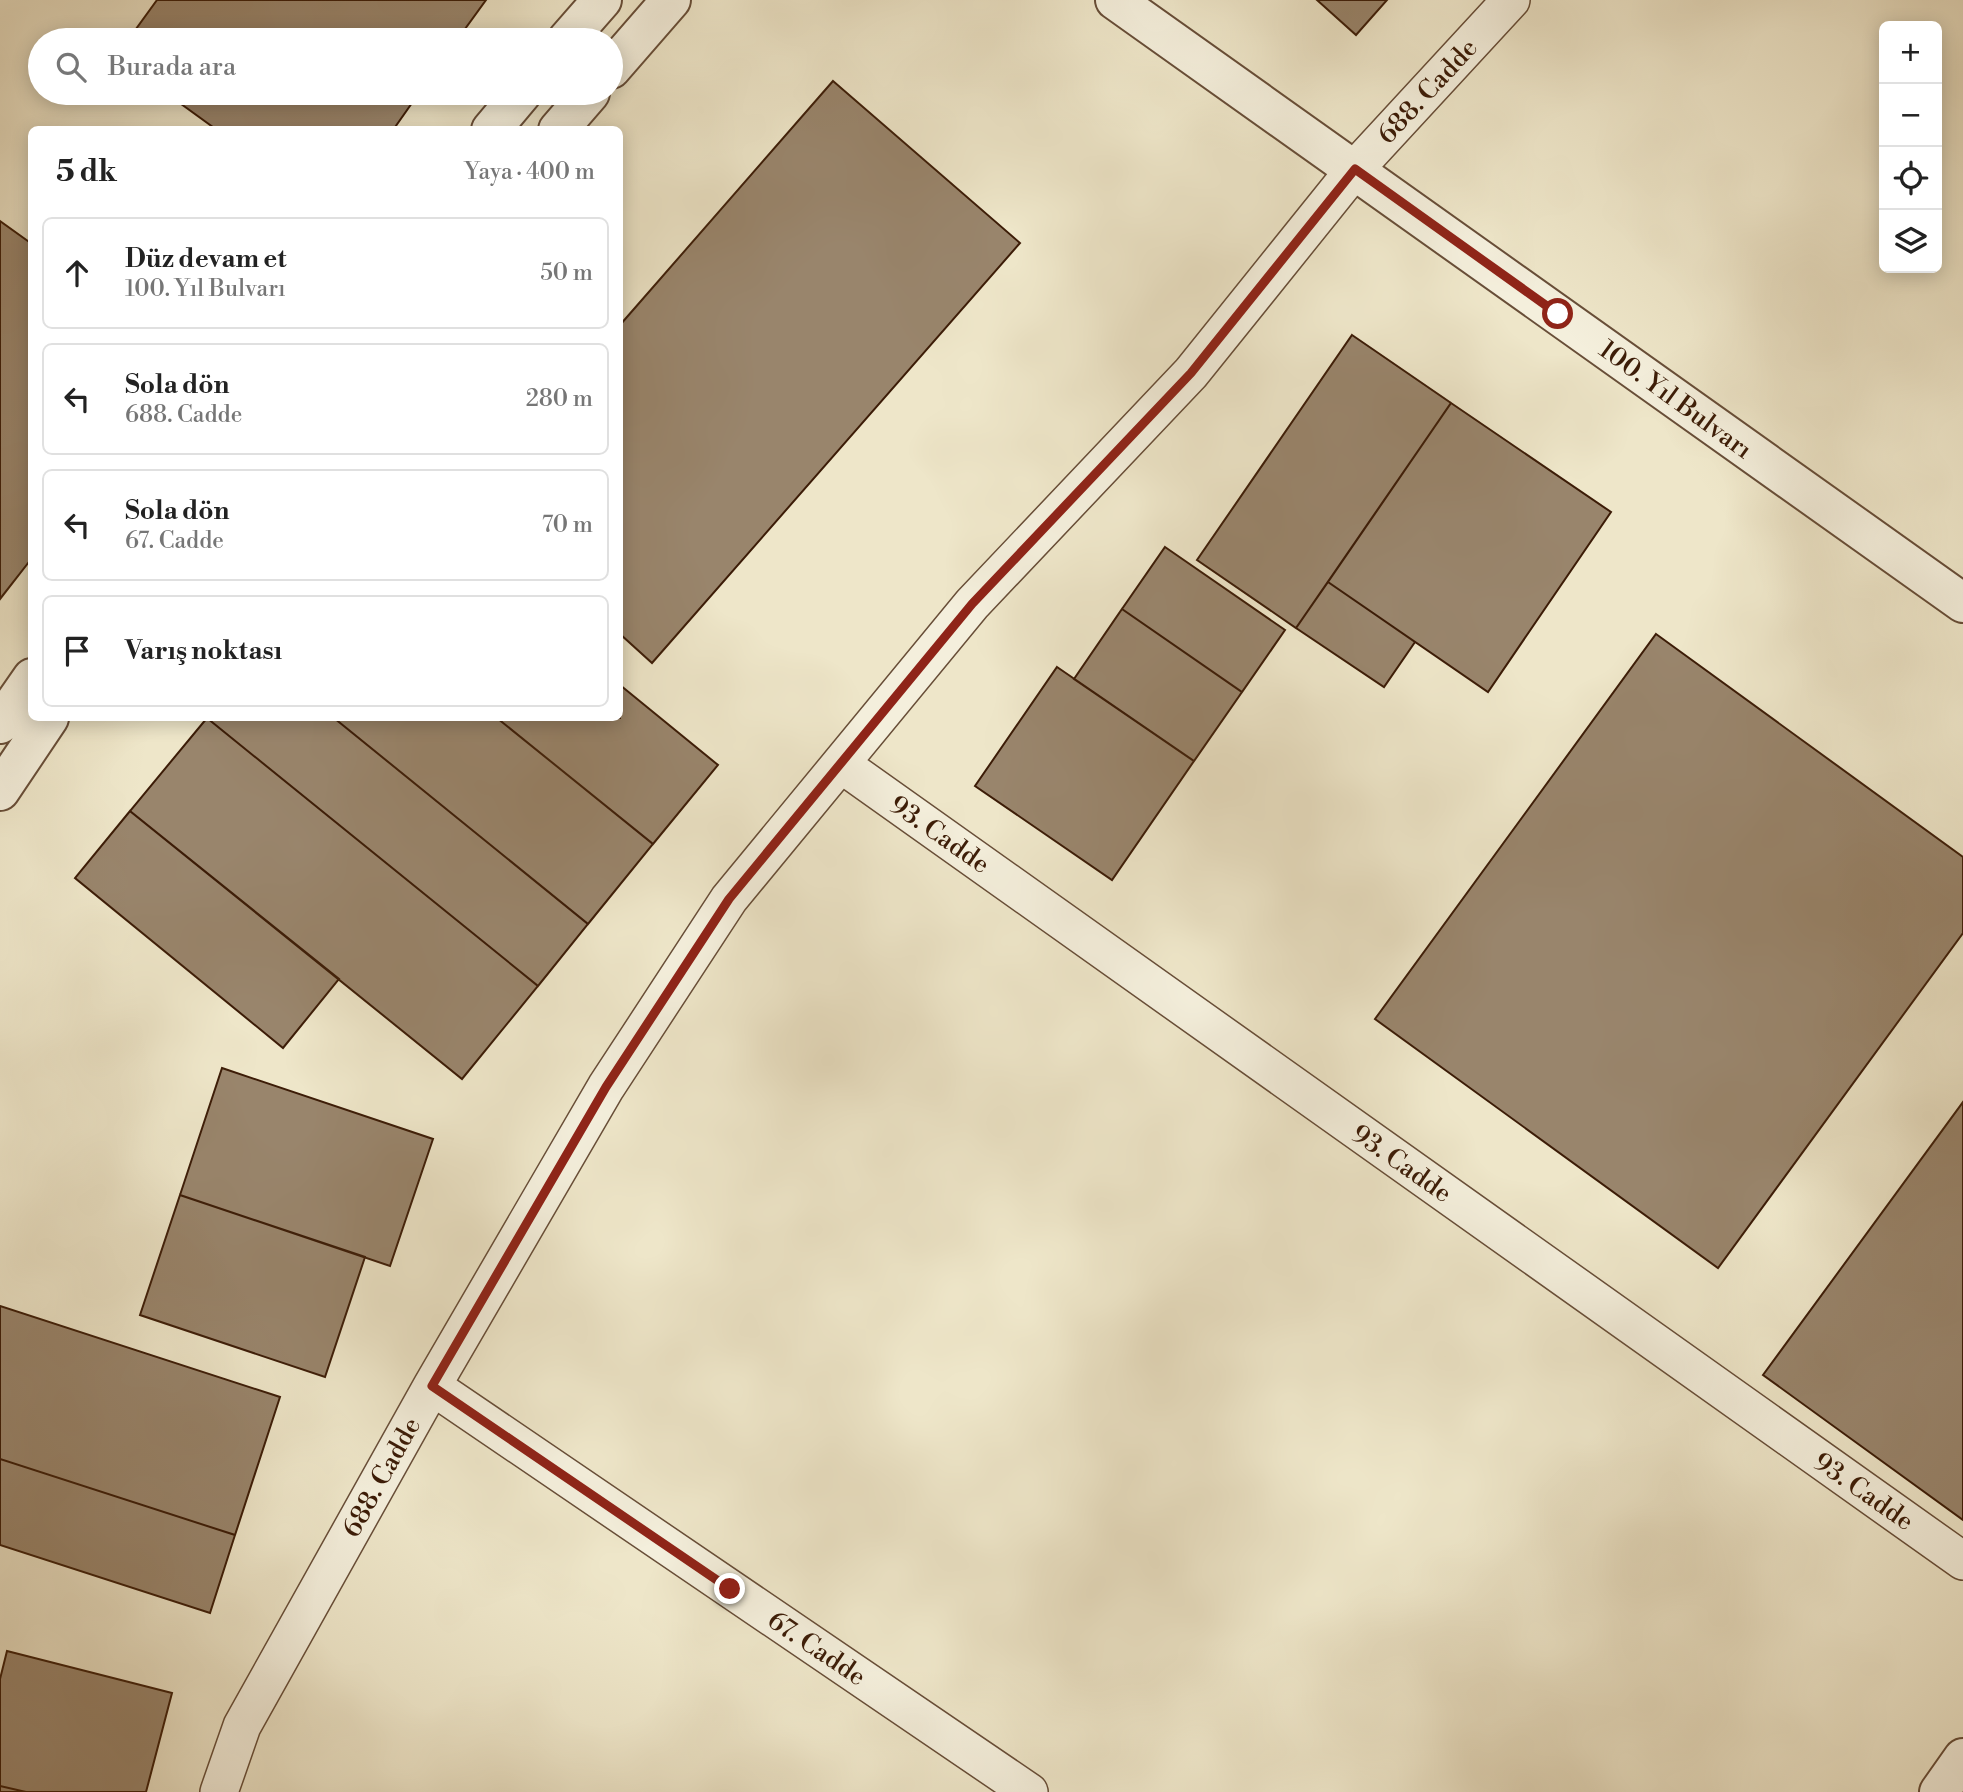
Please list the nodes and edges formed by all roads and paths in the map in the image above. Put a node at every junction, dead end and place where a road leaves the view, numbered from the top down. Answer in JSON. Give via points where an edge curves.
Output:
{"nodes":[{"id":1,"x":602,"y":0,"type":"edge"},
{"id":2,"x":671,"y":0,"type":"edge"},
{"id":3,"x":1115,"y":0,"type":"edge"},
{"id":4,"x":1511,"y":0,"type":"edge"},
{"id":5,"x":578,"y":28,"type":"edge"},
{"id":6,"x":623,"y":55,"type":"edge"},
{"id":7,"x":512,"y":105,"type":"edge"},
{"id":8,"x":580,"y":105,"type":"edge"},
{"id":9,"x":494,"y":126,"type":"edge"},
{"id":10,"x":561,"y":126,"type":"edge"},
{"id":11,"x":1355,"y":169,"type":"junction"},
{"id":12,"x":1963,"y":603,"type":"edge"},
{"id":13,"x":28,"y":684,"type":"edge"},
{"id":14,"x":47,"y":721,"type":"edge"},
{"id":15,"x":0,"y":724,"type":"edge"},
{"id":16,"x":841,"y":764,"type":"junction"},
{"id":17,"x":0,"y":792,"type":"edge"},
{"id":18,"x":432,"y":1386,"type":"junction"},
{"id":19,"x":1963,"y":1561,"type":"edge"},
{"id":20,"x":1963,"y":1758,"type":"edge"},
{"id":21,"x":219,"y":1792,"type":"edge"},
{"id":22,"x":1029,"y":1792,"type":"edge"},
{"id":23,"x":1939,"y":1792,"type":"edge"}],
"edges":[{"from":1,"to":5,"type":"street"},
{"from":2,"to":6,"type":"street"},
{"from":3,"to":11,"type":"street","name":"100. Yıl Bulvarı"},
{"from":4,"to":11,"type":"street","name":"688. Cadde"},
{"from":7,"to":9,"type":"street"},
{"from":8,"to":10,"type":"street"},
{"from":11,"to":12,"type":"street","name":"100. Yıl Bulvarı"},
{"from":11,"to":16,"type":"street","name":"688. Cadde","via":[[1191,373],[972,604]]},
{"from":13,"to":15,"type":"street"},
{"from":14,"to":17,"type":"street"},
{"from":16,"to":18,"type":"street","name":"688. Cadde","via":[[729,899],[606,1087]]},
{"from":16,"to":19,"type":"street","name":"93. Cadde"},
{"from":18,"to":21,"type":"street","name":"688. Cadde","via":[[242,1726]]},
{"from":18,"to":22,"type":"street","name":"67. Cadde"},
{"from":20,"to":23,"type":"street"}]}
